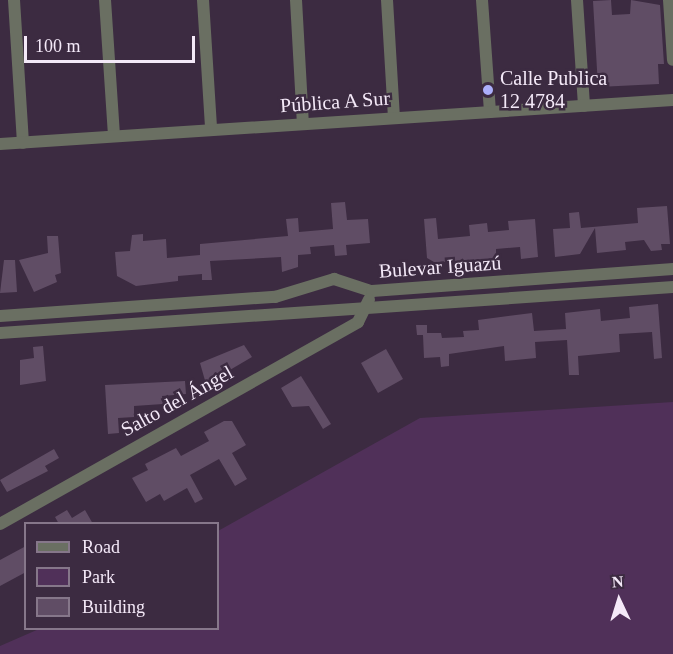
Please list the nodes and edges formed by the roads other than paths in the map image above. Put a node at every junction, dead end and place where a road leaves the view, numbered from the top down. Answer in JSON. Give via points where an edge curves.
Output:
{"nodes":[{"id":1,"x":14,"y":0,"type":"edge"},
{"id":2,"x":105,"y":0,"type":"edge"},
{"id":3,"x":203,"y":0,"type":"edge"},
{"id":4,"x":296,"y":0,"type":"edge"},
{"id":5,"x":387,"y":0,"type":"edge"},
{"id":6,"x":482,"y":0,"type":"edge"},
{"id":7,"x":577,"y":0,"type":"edge"},
{"id":8,"x":669,"y":0,"type":"edge"},
{"id":9,"x":673,"y":60,"type":"edge"},
{"id":10,"x":673,"y":100,"type":"edge"},
{"id":11,"x":584,"y":106,"type":"junction"},
{"id":12,"x":490,"y":112,"type":"junction"},
{"id":13,"x":394,"y":117,"type":"junction"},
{"id":14,"x":303,"y":124,"type":"junction"},
{"id":15,"x":211,"y":128,"type":"junction"},
{"id":16,"x":114,"y":136,"type":"junction"},
{"id":17,"x":23,"y":143,"type":"junction"},
{"id":18,"x":0,"y":144,"type":"edge"},
{"id":19,"x":673,"y":269,"type":"edge"},
{"id":20,"x":632,"y":272,"type":"junction"},
{"id":21,"x":673,"y":287,"type":"edge"},
{"id":22,"x":633,"y":290,"type":"junction"},
{"id":23,"x":372,"y":291,"type":"junction"},
{"id":24,"x":289,"y":294,"type":"junction"},
{"id":25,"x":367,"y":306,"type":"junction"},
{"id":26,"x":52,"y":312,"type":"junction"},
{"id":27,"x":292,"y":312,"type":"junction"},
{"id":28,"x":0,"y":316,"type":"edge"},
{"id":29,"x":54,"y":329,"type":"junction"},
{"id":30,"x":0,"y":333,"type":"edge"},
{"id":31,"x":0,"y":524,"type":"edge"}],
"edges":[{"from":1,"to":17,"type":"street"},
{"from":2,"to":16,"type":"street"},
{"from":3,"to":15,"type":"street"},
{"from":4,"to":14,"type":"street"},
{"from":5,"to":13,"type":"street"},
{"from":6,"to":12,"type":"street"},
{"from":7,"to":11,"type":"street"},
{"from":8,"to":9,"type":"street"},
{"from":10,"to":11,"type":"street","name":"Pública A Sur"},
{"from":11,"to":12,"type":"street","name":"Pública A Sur"},
{"from":12,"to":13,"type":"street","name":"Pública A Sur"},
{"from":13,"to":14,"type":"street","name":"Pública A Sur"},
{"from":14,"to":15,"type":"street","name":"Pública A Sur"},
{"from":15,"to":16,"type":"street","name":"Pública A Sur"},
{"from":16,"to":17,"type":"street","name":"Pública A Sur"},
{"from":17,"to":18,"type":"street","name":"Pública A Sur"},
{"from":19,"to":20,"type":"street","name":"Bulevar Iguazú"},
{"from":20,"to":22,"type":"street"},
{"from":20,"to":23,"type":"street","name":"Bulevar Iguazú"},
{"from":21,"to":22,"type":"street","name":"Bulevar Iguazú"},
{"from":22,"to":25,"type":"street","name":"Bulevar Iguazú"},
{"from":23,"to":24,"type":"street","name":"Bulevar Iguazú","via":[[334,279]]},
{"from":23,"to":25,"type":"street"},
{"from":24,"to":26,"type":"street","name":"Bulevar Iguazú"},
{"from":24,"to":27,"type":"street"},
{"from":25,"to":27,"type":"street","name":"Bulevar Iguazú"},
{"from":25,"to":31,"type":"street","name":"Salto del Ángel","via":[[358,322]]},
{"from":26,"to":28,"type":"street","name":"Bulevar Iguazú"},
{"from":26,"to":29,"type":"street"},
{"from":27,"to":29,"type":"street","name":"Bulevar Iguazú"},
{"from":29,"to":30,"type":"street","name":"Bulevar Iguazú"}]}
